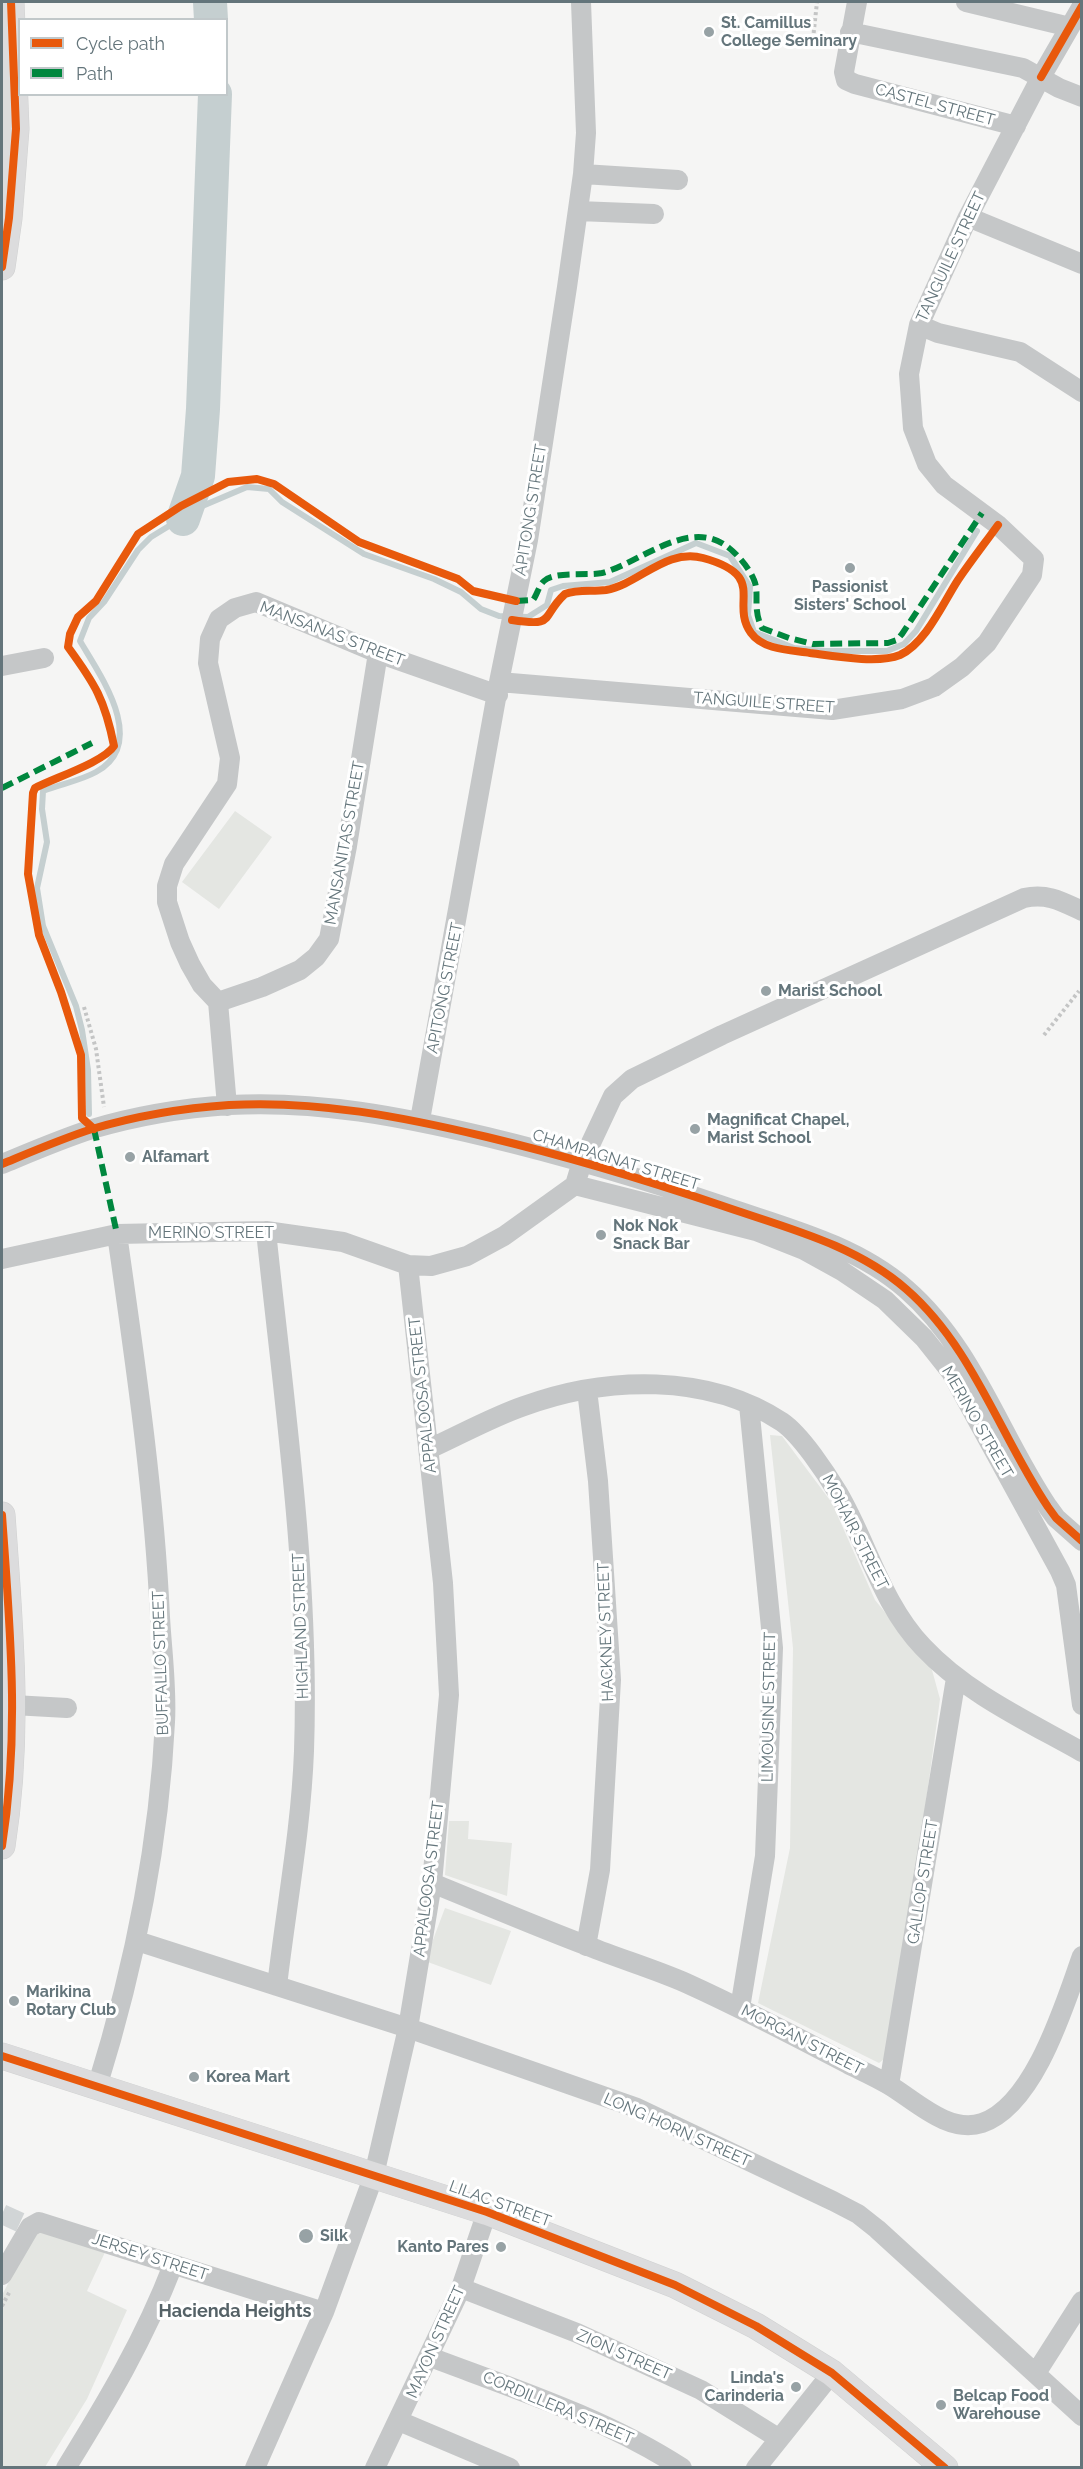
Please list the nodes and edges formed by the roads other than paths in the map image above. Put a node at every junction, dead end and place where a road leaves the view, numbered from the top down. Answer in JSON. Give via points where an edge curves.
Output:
{"nodes":[{"id":1,"x":11,"y":2,"type":"edge"},
{"id":2,"x":580,"y":2,"type":"edge"},
{"id":3,"x":857,"y":2,"type":"edge"},
{"id":4,"x":966,"y":2,"type":"edge"},
{"id":5,"x":1082,"y":6,"type":"edge"},
{"id":6,"x":1063,"y":25,"type":"junction"},
{"id":7,"x":850,"y":32,"type":"junction"},
{"id":8,"x":1041,"y":77,"type":"junction"},
{"id":9,"x":1082,"y":97,"type":"edge"},
{"id":10,"x":1016,"y":126,"type":"junction"},
{"id":11,"x":583,"y":174,"type":"junction"},
{"id":12,"x":678,"y":180,"type":"dead end"},
{"id":13,"x":578,"y":211,"type":"junction"},
{"id":14,"x":654,"y":214,"type":"dead end"},
{"id":15,"x":968,"y":217,"type":"junction"},
{"id":16,"x":1082,"y":264,"type":"edge"},
{"id":17,"x":2,"y":267,"type":"edge"},
{"id":18,"x":919,"y":325,"type":"junction"},
{"id":19,"x":1082,"y":392,"type":"edge"},
{"id":20,"x":378,"y":654,"type":"junction"},
{"id":21,"x":44,"y":658,"type":"dead end"},
{"id":22,"x":2,"y":666,"type":"edge"},
{"id":23,"x":499,"y":688,"type":"junction"},
{"id":24,"x":1082,"y":911,"type":"edge"},
{"id":25,"x":218,"y":1002,"type":"junction"},
{"id":26,"x":227,"y":1106,"type":"junction"},
{"id":27,"x":420,"y":1120,"type":"junction"},
{"id":28,"x":582,"y":1162,"type":"junction"},
{"id":29,"x":2,"y":1164,"type":"edge"},
{"id":30,"x":575,"y":1185,"type":"junction"},
{"id":31,"x":266,"y":1231,"type":"junction"},
{"id":32,"x":117,"y":1234,"type":"junction"},
{"id":33,"x":2,"y":1259,"type":"edge"},
{"id":34,"x":408,"y":1265,"type":"junction"},
{"id":35,"x":587,"y":1390,"type":"junction"},
{"id":36,"x":749,"y":1405,"type":"junction"},
{"id":37,"x":429,"y":1449,"type":"junction"},
{"id":38,"x":2,"y":1515,"type":"edge"},
{"id":39,"x":1082,"y":1542,"type":"edge"},
{"id":40,"x":956,"y":1678,"type":"junction"},
{"id":41,"x":13,"y":1705,"type":"junction"},
{"id":42,"x":1082,"y":1705,"type":"edge"},
{"id":43,"x":67,"y":1708,"type":"dead end"},
{"id":44,"x":1082,"y":1752,"type":"edge"},
{"id":45,"x":2,"y":1846,"type":"edge"},
{"id":46,"x":432,"y":1883,"type":"junction"},
{"id":47,"x":137,"y":1941,"type":"junction"},
{"id":48,"x":586,"y":1946,"type":"junction"},
{"id":49,"x":1082,"y":1956,"type":"edge"},
{"id":50,"x":276,"y":1986,"type":"junction"},
{"id":51,"x":740,"y":2008,"type":"junction"},
{"id":52,"x":408,"y":2028,"type":"junction"},
{"id":53,"x":2,"y":2056,"type":"edge"},
{"id":54,"x":889,"y":2085,"type":"junction"},
{"id":55,"x":97,"y":2087,"type":"junction"},
{"id":56,"x":374,"y":2175,"type":"junction"},
{"id":57,"x":488,"y":2212,"type":"junction"},
{"id":58,"x":173,"y":2265,"type":"junction"},
{"id":59,"x":7,"y":2281,"type":"edge"},
{"id":60,"x":461,"y":2288,"type":"junction"},
{"id":61,"x":1082,"y":2301,"type":"edge"},
{"id":62,"x":324,"y":2312,"type":"junction"},
{"id":63,"x":430,"y":2357,"type":"junction"},
{"id":64,"x":832,"y":2373,"type":"junction"},
{"id":65,"x":1036,"y":2373,"type":"junction"},
{"id":66,"x":1082,"y":2416,"type":"edge"},
{"id":67,"x":399,"y":2421,"type":"junction"},
{"id":68,"x":778,"y":2438,"type":"junction"},
{"id":69,"x":66,"y":2468,"type":"edge"},
{"id":70,"x":255,"y":2468,"type":"edge"},
{"id":71,"x":375,"y":2468,"type":"edge"},
{"id":72,"x":510,"y":2468,"type":"edge"},
{"id":73,"x":682,"y":2468,"type":"edge"},
{"id":74,"x":756,"y":2468,"type":"edge"},
{"id":75,"x":945,"y":2468,"type":"edge"}],
"edges":[{"from":1,"to":17,"type":"main road","via":[[16,129]]},
{"from":2,"to":11,"type":"street","name":"APITONG STREET","via":[[586,133]]},
{"from":3,"to":7,"type":"street"},
{"from":4,"to":6,"type":"street"},
{"from":5,"to":6,"type":"street","name":"TANGUILE STREET"},
{"from":6,"to":8,"type":"street","name":"TANGUILE STREET"},
{"from":7,"to":8,"type":"street","via":[[1023,68]]},
{"from":7,"to":10,"type":"street","name":"CASTEL STREET","via":[[846,80]]},
{"from":8,"to":9,"type":"street"},
{"from":8,"to":10,"type":"street","name":"TANGUILE STREET"},
{"from":10,"to":15,"type":"street","name":"TANGUILE STREET"},
{"from":11,"to":12,"type":"street"},
{"from":11,"to":13,"type":"street","name":"APITONG STREET"},
{"from":13,"to":14,"type":"street"},
{"from":13,"to":23,"type":"street","name":"APITONG STREET","via":[[528,540]]},
{"from":15,"to":16,"type":"street"},
{"from":15,"to":18,"type":"street","name":"TANGUILE STREET"},
{"from":18,"to":19,"type":"street","via":[[1020,352]]},
{"from":18,"to":23,"type":"street","name":"TANGUILE STREET","via":[[909,374],[913,428],[927,464],[944,485],[1030,554],[1035,565],[1024,589],[987,643],[962,667],[934,687],[902,699],[832,710]]},
{"from":20,"to":23,"type":"street","name":"MANSANAS STREET"},
{"from":20,"to":25,"type":"street","name":"MANSANITAS STREET","via":[[329,939],[300,970]]},
{"from":20,"to":25,"type":"street","name":"MANSANAS STREET","via":[[256,602],[234,608],[219,619],[210,639],[208,663],[230,758],[227,784],[174,864],[167,886],[167,902],[180,942],[202,985]]},
{"from":21,"to":22,"type":"street"},
{"from":23,"to":27,"type":"street","name":"APITONG STREET"},
{"from":24,"to":28,"type":"street","via":[[1040,895],[1024,898],[632,1079],[613,1096]]},
{"from":25,"to":26,"type":"street"},
{"from":26,"to":27,"type":"street","name":"CHAMPAGNAT STREET","via":[[310,1107]]},
{"from":26,"to":29,"type":"street","name":"CHAMPAGNAT STREET","via":[[106,1126]]},
{"from":27,"to":28,"type":"street","name":"CHAMPAGNAT STREET"},
{"from":28,"to":30,"type":"street"},
{"from":28,"to":39,"type":"street","name":"CHAMPAGNAT STREET","via":[[822,1240],[895,1279],[949,1338],[1037,1490],[1056,1518]]},
{"from":30,"to":34,"type":"street","name":"MERINO STREET","via":[[514,1229],[467,1256],[431,1266]]},
{"from":30,"to":42,"type":"street","name":"MERINO STREET","via":[[756,1231],[804,1250],[885,1300],[924,1338],[951,1371],[1060,1571]]},
{"from":31,"to":32,"type":"street","name":"MERINO STREET"},
{"from":31,"to":34,"type":"street","name":"MERINO STREET","via":[[343,1242]]},
{"from":31,"to":50,"type":"street","name":"HIGHLAND STREET","via":[[304,1593],[303,1763]]},
{"from":32,"to":33,"type":"street","name":"MERINO STREET"},
{"from":32,"to":47,"type":"street","name":"BUFFALLO STREET","via":[[141,1403],[158,1565],[166,1719],[152,1863]]},
{"from":34,"to":37,"type":"street","name":"APPALOOSA STREET"},
{"from":35,"to":36,"type":"street","name":"MOHAIR STREET","via":[[670,1384],[727,1394]]},
{"from":35,"to":37,"type":"street","name":"MOHAIR STREET","via":[[523,1406]]},
{"from":35,"to":48,"type":"street","name":"HACKNEY STREET","via":[[598,1482],[611,1680],[600,1870]]},
{"from":36,"to":40,"type":"street","name":"MOHAIR STREET","via":[[784,1423],[819,1463],[840,1496],[881,1586],[905,1625]]},
{"from":36,"to":51,"type":"street","name":"LIMOUSINE STREET","via":[[772,1660],[765,1856]]},
{"from":37,"to":46,"type":"street","name":"APPALOOSA STREET","via":[[443,1583],[449,1695]]},
{"from":38,"to":41,"type":"main road"},
{"from":40,"to":44,"type":"street","name":"MOHAIR STREET"},
{"from":40,"to":54,"type":"street","name":"GALLOP STREET"},
{"from":41,"to":43,"type":"street"},
{"from":41,"to":45,"type":"main road","via":[[12,1759]]},
{"from":46,"to":48,"type":"street","name":"MORGAN STREET"},
{"from":46,"to":52,"type":"street","name":"APPALOOSA STREET"},
{"from":47,"to":50,"type":"street","name":"LONG HORN STREET"},
{"from":47,"to":55,"type":"street","name":"BUFFALLO STREET"},
{"from":48,"to":51,"type":"street","name":"MORGAN STREET"},
{"from":49,"to":54,"type":"street","name":"MORGAN STREET","via":[[1053,2035],[1031,2077],[997,2116],[981,2123],[954,2124]]},
{"from":50,"to":52,"type":"street","name":"LONG HORN STREET"},
{"from":51,"to":54,"type":"street","name":"MORGAN STREET"},
{"from":52,"to":56,"type":"street","name":"APPALOOSA STREET"},
{"from":52,"to":65,"type":"street","name":"LONG HORN STREET","via":[[636,2108],[858,2214]]},
{"from":53,"to":55,"type":"main road","name":"LILAC STREET"},
{"from":55,"to":56,"type":"main road","name":"LILAC STREET"},
{"from":56,"to":57,"type":"main road","name":"LILAC STREET"},
{"from":56,"to":62,"type":"street","name":"APPALOOSA STREET"},
{"from":57,"to":60,"type":"street","name":"MAYON STREET"},
{"from":57,"to":64,"type":"main road","name":"LILAC STREET","via":[[675,2285],[756,2326]]},
{"from":58,"to":59,"type":"street","name":"JERSEY STREET","via":[[39,2222],[27,2225]]},
{"from":58,"to":62,"type":"street","name":"JERSEY STREET"},
{"from":58,"to":69,"type":"street","via":[[124,2373]]},
{"from":60,"to":63,"type":"street","name":"MAYON STREET"},
{"from":60,"to":68,"type":"street","name":"ZION STREET","via":[[577,2333],[701,2390]]},
{"from":61,"to":65,"type":"street"},
{"from":62,"to":70,"type":"street","name":"APPALOOSA STREET"},
{"from":63,"to":67,"type":"street","name":"MAYON STREET"},
{"from":63,"to":73,"type":"street","name":"CORDILLERA STREET","via":[[567,2409],[652,2448]]},
{"from":64,"to":68,"type":"street"},
{"from":64,"to":75,"type":"main road","name":"LILAC STREET"},
{"from":65,"to":66,"type":"street","name":"LONG HORN STREET"},
{"from":67,"to":71,"type":"street","name":"MAYON STREET"},
{"from":67,"to":72,"type":"street"},
{"from":68,"to":74,"type":"street"}]}
